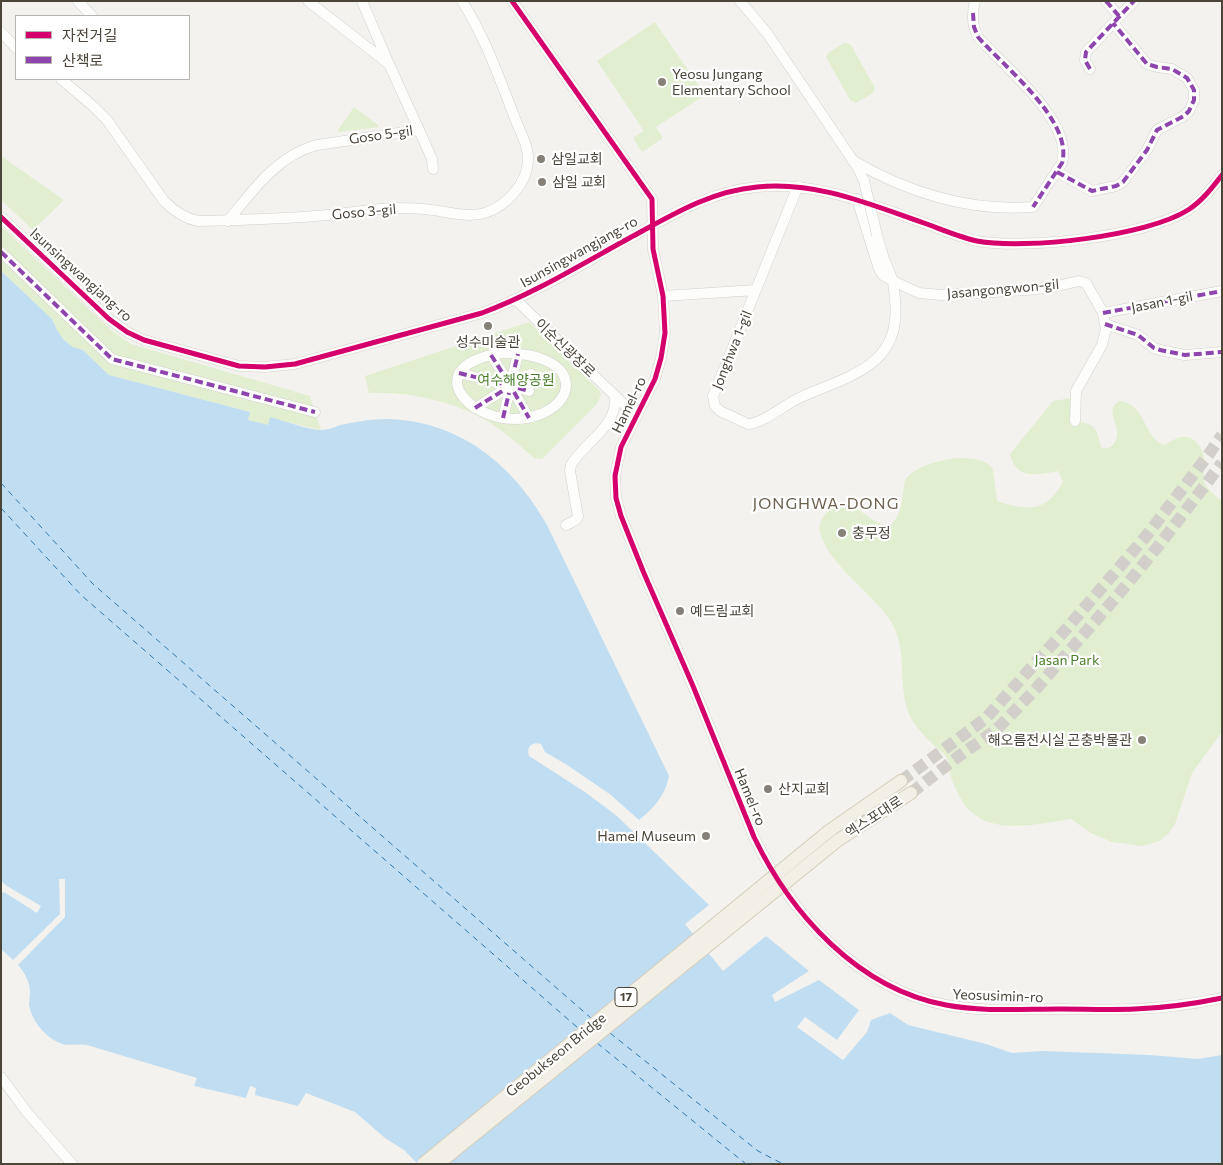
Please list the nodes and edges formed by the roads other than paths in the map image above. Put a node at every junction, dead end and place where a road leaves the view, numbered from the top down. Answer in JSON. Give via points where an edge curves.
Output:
{"nodes":[{"id":1,"x":78,"y":1,"type":"edge"},
{"id":2,"x":308,"y":1,"type":"edge"},
{"id":3,"x":362,"y":1,"type":"edge"},
{"id":4,"x":462,"y":1,"type":"edge"},
{"id":5,"x":512,"y":1,"type":"edge"},
{"id":6,"x":740,"y":1,"type":"edge"},
{"id":7,"x":975,"y":1,"type":"edge"},
{"id":8,"x":1106,"y":1,"type":"edge"},
{"id":9,"x":1134,"y":1,"type":"edge"},
{"id":10,"x":91,"y":15,"type":"edge"},
{"id":11,"x":1116,"y":20,"type":"junction"},
{"id":12,"x":1,"y":32,"type":"edge"},
{"id":13,"x":15,"y":47,"type":"edge"},
{"id":14,"x":389,"y":64,"type":"junction"},
{"id":15,"x":1090,"y":69,"type":"dead end"},
{"id":16,"x":62,"y":80,"type":"edge"},
{"id":17,"x":420,"y":130,"type":"junction"},
{"id":18,"x":852,"y":160,"type":"junction"},
{"id":19,"x":433,"y":169,"type":"dead end"},
{"id":20,"x":1057,"y":172,"type":"junction"},
{"id":21,"x":1222,"y":175,"type":"edge"},
{"id":22,"x":798,"y":186,"type":"junction"},
{"id":23,"x":857,"y":200,"type":"junction"},
{"id":24,"x":1,"y":217,"type":"edge"},
{"id":25,"x":228,"y":221,"type":"junction"},
{"id":26,"x":653,"y":225,"type":"junction"},
{"id":27,"x":1,"y":252,"type":"edge"},
{"id":28,"x":893,"y":281,"type":"junction"},
{"id":29,"x":756,"y":290,"type":"junction"},
{"id":30,"x":1222,"y":291,"type":"edge"},
{"id":31,"x":663,"y":296,"type":"junction"},
{"id":32,"x":516,"y":300,"type":"junction"},
{"id":33,"x":1103,"y":313,"type":"junction"},
{"id":34,"x":1105,"y":324,"type":"junction"},
{"id":35,"x":1222,"y":352,"type":"edge"},
{"id":36,"x":518,"y":354,"type":"junction"},
{"id":37,"x":491,"y":355,"type":"junction"},
{"id":38,"x":459,"y":373,"type":"junction"},
{"id":39,"x":531,"y":374,"type":"dead end"},
{"id":40,"x":511,"y":386,"type":"junction"},
{"id":41,"x":529,"y":391,"type":"dead end"},
{"id":42,"x":615,"y":396,"type":"junction"},
{"id":43,"x":475,"y":408,"type":"junction"},
{"id":44,"x":315,"y":412,"type":"dead end"},
{"id":45,"x":636,"y":416,"type":"junction"},
{"id":46,"x":503,"y":418,"type":"junction"},
{"id":47,"x":529,"y":418,"type":"junction"},
{"id":48,"x":1075,"y":421,"type":"dead end"},
{"id":49,"x":566,"y":525,"type":"dead end"},
{"id":50,"x":901,"y":781,"type":"tunnel mouth"},
{"id":51,"x":911,"y":792,"type":"tunnel mouth"},
{"id":52,"x":833,"y":836,"type":"junction"},
{"id":53,"x":784,"y":890,"type":"joint"},
{"id":54,"x":1222,"y":998,"type":"edge"},
{"id":55,"x":1,"y":1077,"type":"edge"},
{"id":56,"x":72,"y":1164,"type":"edge"},
{"id":57,"x":423,"y":1164,"type":"edge"},
{"id":58,"x":438,"y":1164,"type":"edge"}],
"edges":[{"from":1,"to":10,"type":"street"},
{"from":2,"to":14,"type":"street","name":"Goso 5-gil"},
{"from":3,"to":14,"type":"street"},
{"from":4,"to":25,"type":"street","name":"Goso 3-gil","via":[[495,65],[528,153],[525,175],[505,202],[485,213],[472,215],[392,208]]},
{"from":5,"to":26,"type":"street","name":"Hamel-ro","via":[[649,194]]},
{"from":6,"to":18,"type":"street","via":[[767,33]]},
{"from":7,"to":20,"type":"street","via":[[974,27],[978,37],[1056,124],[1063,157]]},
{"from":8,"to":11,"type":"street"},
{"from":9,"to":11,"type":"street"},
{"from":11,"to":15,"type":"street","via":[[1085,54]]},
{"from":11,"to":20,"type":"street","via":[[1147,64],[1175,70],[1189,81],[1194,90],[1193,103],[1184,116],[1157,130],[1147,150],[1118,186],[1092,191]]},
{"from":12,"to":13,"type":"street"},
{"from":14,"to":17,"type":"street","name":"Goso 5-gil"},
{"from":16,"to":25,"type":"street","name":"Goso 3-gil","via":[[107,120],[169,206],[192,220]]},
{"from":17,"to":19,"type":"street"},
{"from":17,"to":25,"type":"street","name":"Goso 5-gil","via":[[317,144],[300,150],[270,174]]},
{"from":18,"to":20,"type":"street","via":[[924,193],[1001,208],[1034,207]]},
{"from":18,"to":28,"type":"street","bridge":true,"via":[[864,181],[884,259]]},
{"from":21,"to":23,"type":"street","name":"Isunsingwangjang-ro","via":[[1202,199],[1187,211],[1167,220],[1099,236],[1020,244],[991,243],[963,237]]},
{"from":22,"to":23,"type":"street","name":"Isunsingwangjang-ro"},
{"from":22,"to":26,"type":"street","name":"Isunsingwangjang-ro","via":[[760,186],[723,192]]},
{"from":22,"to":29,"type":"street","name":"Jonghwa 1-gil"},
{"from":23,"to":28,"type":"street","name":"Jasangongwon-gil","via":[[879,268]]},
{"from":24,"to":32,"type":"street","name":"Isunsingwangjang-ro","via":[[118,327],[150,343],[245,367],[295,364],[482,313]]},
{"from":26,"to":31,"type":"street","name":"Hamel-ro"},
{"from":26,"to":32,"type":"street","name":"Isunsingwangjang-ro"},
{"from":27,"to":44,"type":"street","via":[[112,359]]},
{"from":28,"to":29,"type":"street","name":"Jonghwa 1-gil","via":[[895,324],[878,357],[853,376],[748,424],[720,411],[713,400]]},
{"from":28,"to":33,"type":"street","name":"Jasangongwon-gil","via":[[919,293],[941,295],[1028,290],[1080,281],[1086,283]]},
{"from":29,"to":31,"type":"street"},
{"from":30,"to":33,"type":"street","name":"Jasan 1-gil"},
{"from":31,"to":45,"type":"street","name":"Hamel-ro","via":[[665,328],[661,358]]},
{"from":32,"to":42,"type":"street","name":"이순신광장로"},
{"from":33,"to":34,"type":"street","name":"Jasangongwon-gil"},
{"from":34,"to":35,"type":"street","via":[[1129,331],[1160,350],[1185,355]]},
{"from":34,"to":48,"type":"street","name":"Jasangongwon-gil","via":[[1102,345],[1076,391]]},
{"from":36,"to":37,"type":"street"},
{"from":36,"to":40,"type":"street"},
{"from":36,"to":47,"type":"street","via":[[552,364],[566,381],[565,393],[558,404]]},
{"from":37,"to":38,"type":"street","via":[[472,362]]},
{"from":37,"to":40,"type":"street"},
{"from":38,"to":40,"type":"street"},
{"from":38,"to":43,"type":"street","via":[[458,392]]},
{"from":39,"to":40,"type":"street"},
{"from":40,"to":41,"type":"street"},
{"from":40,"to":43,"type":"street"},
{"from":40,"to":46,"type":"street"},
{"from":40,"to":47,"type":"street"},
{"from":42,"to":45,"type":"street","name":"이순신광장로"},
{"from":42,"to":49,"type":"street","via":[[611,419],[571,465],[578,515],[576,520]]},
{"from":43,"to":46,"type":"street"},
{"from":45,"to":53,"type":"street","name":"Hamel-ro","via":[[623,441],[617,465],[615,488],[620,516],[754,837]]},
{"from":46,"to":47,"type":"street"},
{"from":50,"to":52,"type":"main road","name":"엑스포대로","number":"17"},
{"from":51,"to":52,"type":"main road","name":"엑스포대로","number":"17"},
{"from":52,"to":57,"type":"main road","name":"Geobukseon Bridge","number":"17","bridge":true},
{"from":52,"to":58,"type":"main road","name":"Geobukseon Bridge","number":"17","bridge":true},
{"from":53,"to":54,"type":"street","name":"Yeosusimin-ro","via":[[812,925],[865,971],[902,992],[944,1005],[976,1009],[1135,1009]]},
{"from":55,"to":56,"type":"street"}]}
